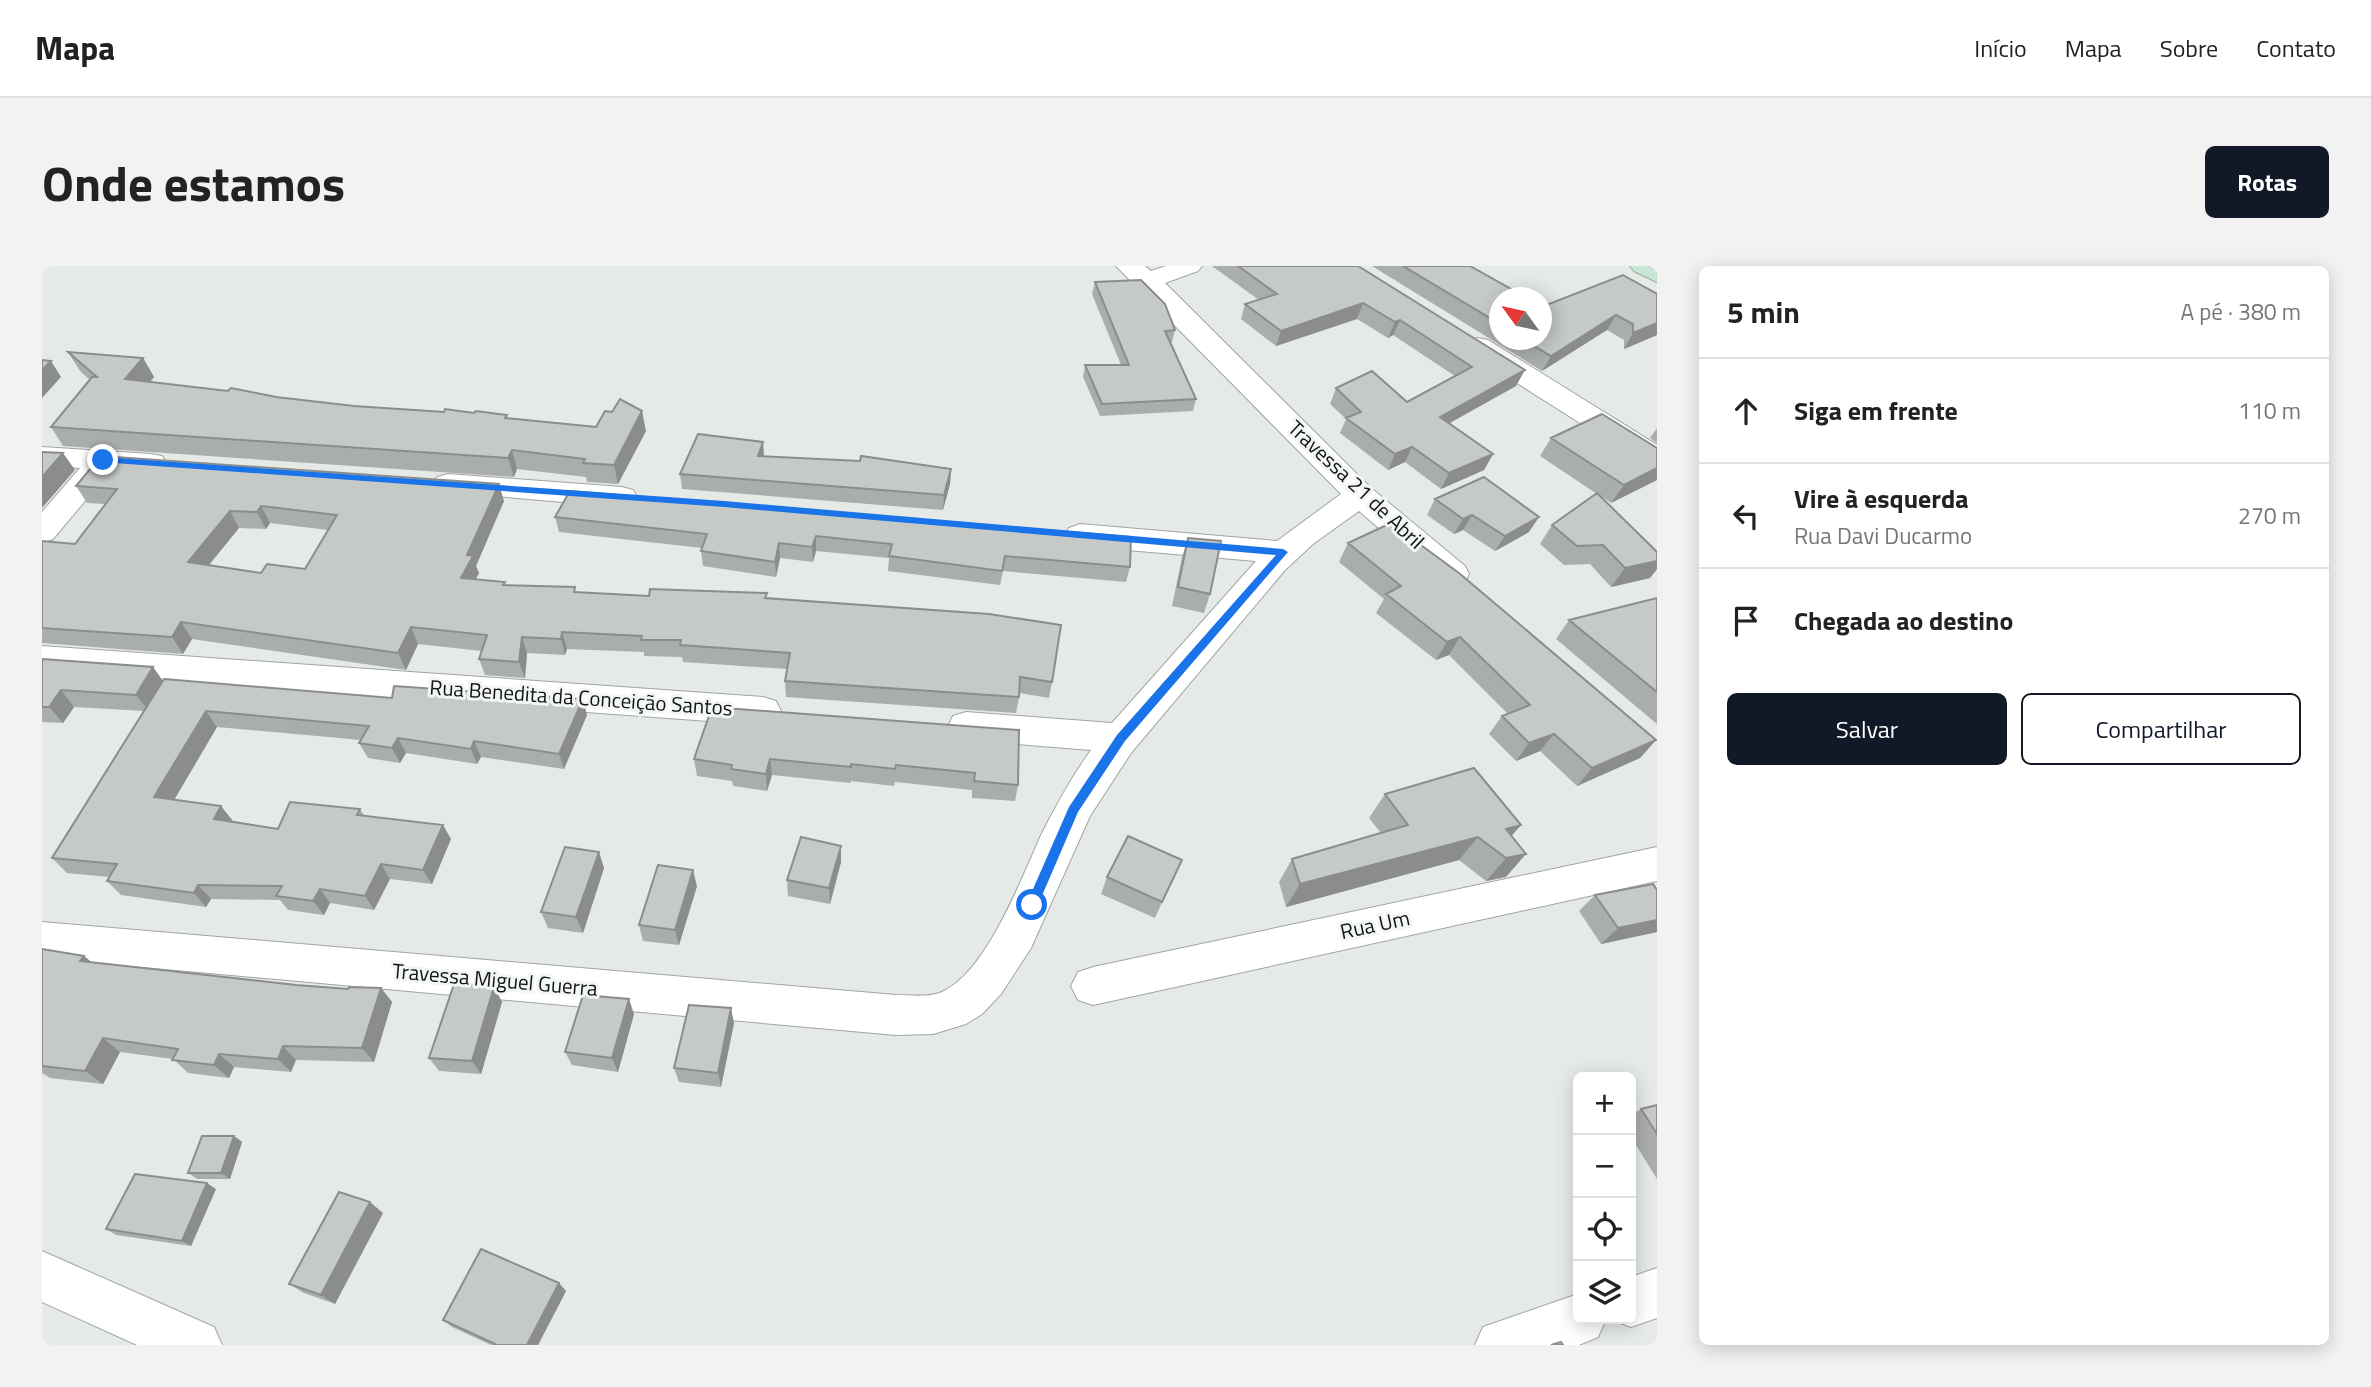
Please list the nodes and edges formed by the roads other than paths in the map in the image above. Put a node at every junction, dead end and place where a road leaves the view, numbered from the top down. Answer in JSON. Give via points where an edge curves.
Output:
{"nodes":[{"id":1,"x":1189,"y":266,"type":"edge"},
{"id":2,"x":1643,"y":266,"type":"edge"},
{"id":3,"x":1139,"y":273,"type":"edge"},
{"id":4,"x":1657,"y":274,"type":"edge"},
{"id":5,"x":1461,"y":335,"type":"edge"},
{"id":6,"x":42,"y":456,"type":"edge"},
{"id":7,"x":1657,"y":458,"type":"edge"},
{"id":8,"x":103,"y":460,"type":"junction"},
{"id":9,"x":186,"y":466,"type":"edge"},
{"id":10,"x":421,"y":482,"type":"edge"},
{"id":11,"x":1360,"y":495,"type":"junction"},
{"id":12,"x":655,"y":499,"type":"edge"},
{"id":13,"x":42,"y":532,"type":"edge"},
{"id":14,"x":1052,"y":532,"type":"edge"},
{"id":15,"x":1283,"y":552,"type":"junction"},
{"id":16,"x":1477,"y":594,"type":"edge"},
{"id":17,"x":42,"y":659,"type":"edge"},
{"id":18,"x":789,"y":713,"type":"edge"},
{"id":19,"x":927,"y":723,"type":"edge"},
{"id":20,"x":1121,"y":738,"type":"junction"},
{"id":21,"x":1657,"y":864,"type":"edge"},
{"id":22,"x":42,"y":940,"type":"edge"},
{"id":23,"x":1093,"y":986,"type":"dead end"},
{"id":24,"x":42,"y":1276,"type":"edge"},
{"id":25,"x":1657,"y":1293,"type":"edge"},
{"id":26,"x":1636,"y":1300,"type":"edge"},
{"id":27,"x":1573,"y":1321,"type":"edge"},
{"id":28,"x":196,"y":1345,"type":"edge"},
{"id":29,"x":1501,"y":1345,"type":"edge"}],
"edges":[{"from":1,"to":3,"type":"street"},
{"from":2,"to":4,"type":"street"},
{"from":3,"to":11,"type":"street","name":"Travessa 21 de Abril"},
{"from":5,"to":7,"type":"street"},
{"from":6,"to":8,"type":"street"},
{"from":8,"to":9,"type":"street"},
{"from":8,"to":13,"type":"street"},
{"from":10,"to":12,"type":"street"},
{"from":11,"to":15,"type":"street"},
{"from":11,"to":16,"type":"street","name":"Travessa 21 de Abril"},
{"from":14,"to":15,"type":"street"},
{"from":15,"to":20,"type":"street"},
{"from":17,"to":18,"type":"street","name":"Rua Benedita da Conceição Santos"},
{"from":19,"to":20,"type":"street"},
{"from":20,"to":22,"type":"street","name":"Travessa Miguel Guerra","via":[[1073,810],[1006,953],[985,982],[948,1012],[896,1015]]},
{"from":21,"to":23,"type":"street","name":"Rua Um"},
{"from":24,"to":28,"type":"street"},
{"from":25,"to":26,"type":"street"},
{"from":27,"to":29,"type":"street"}]}
